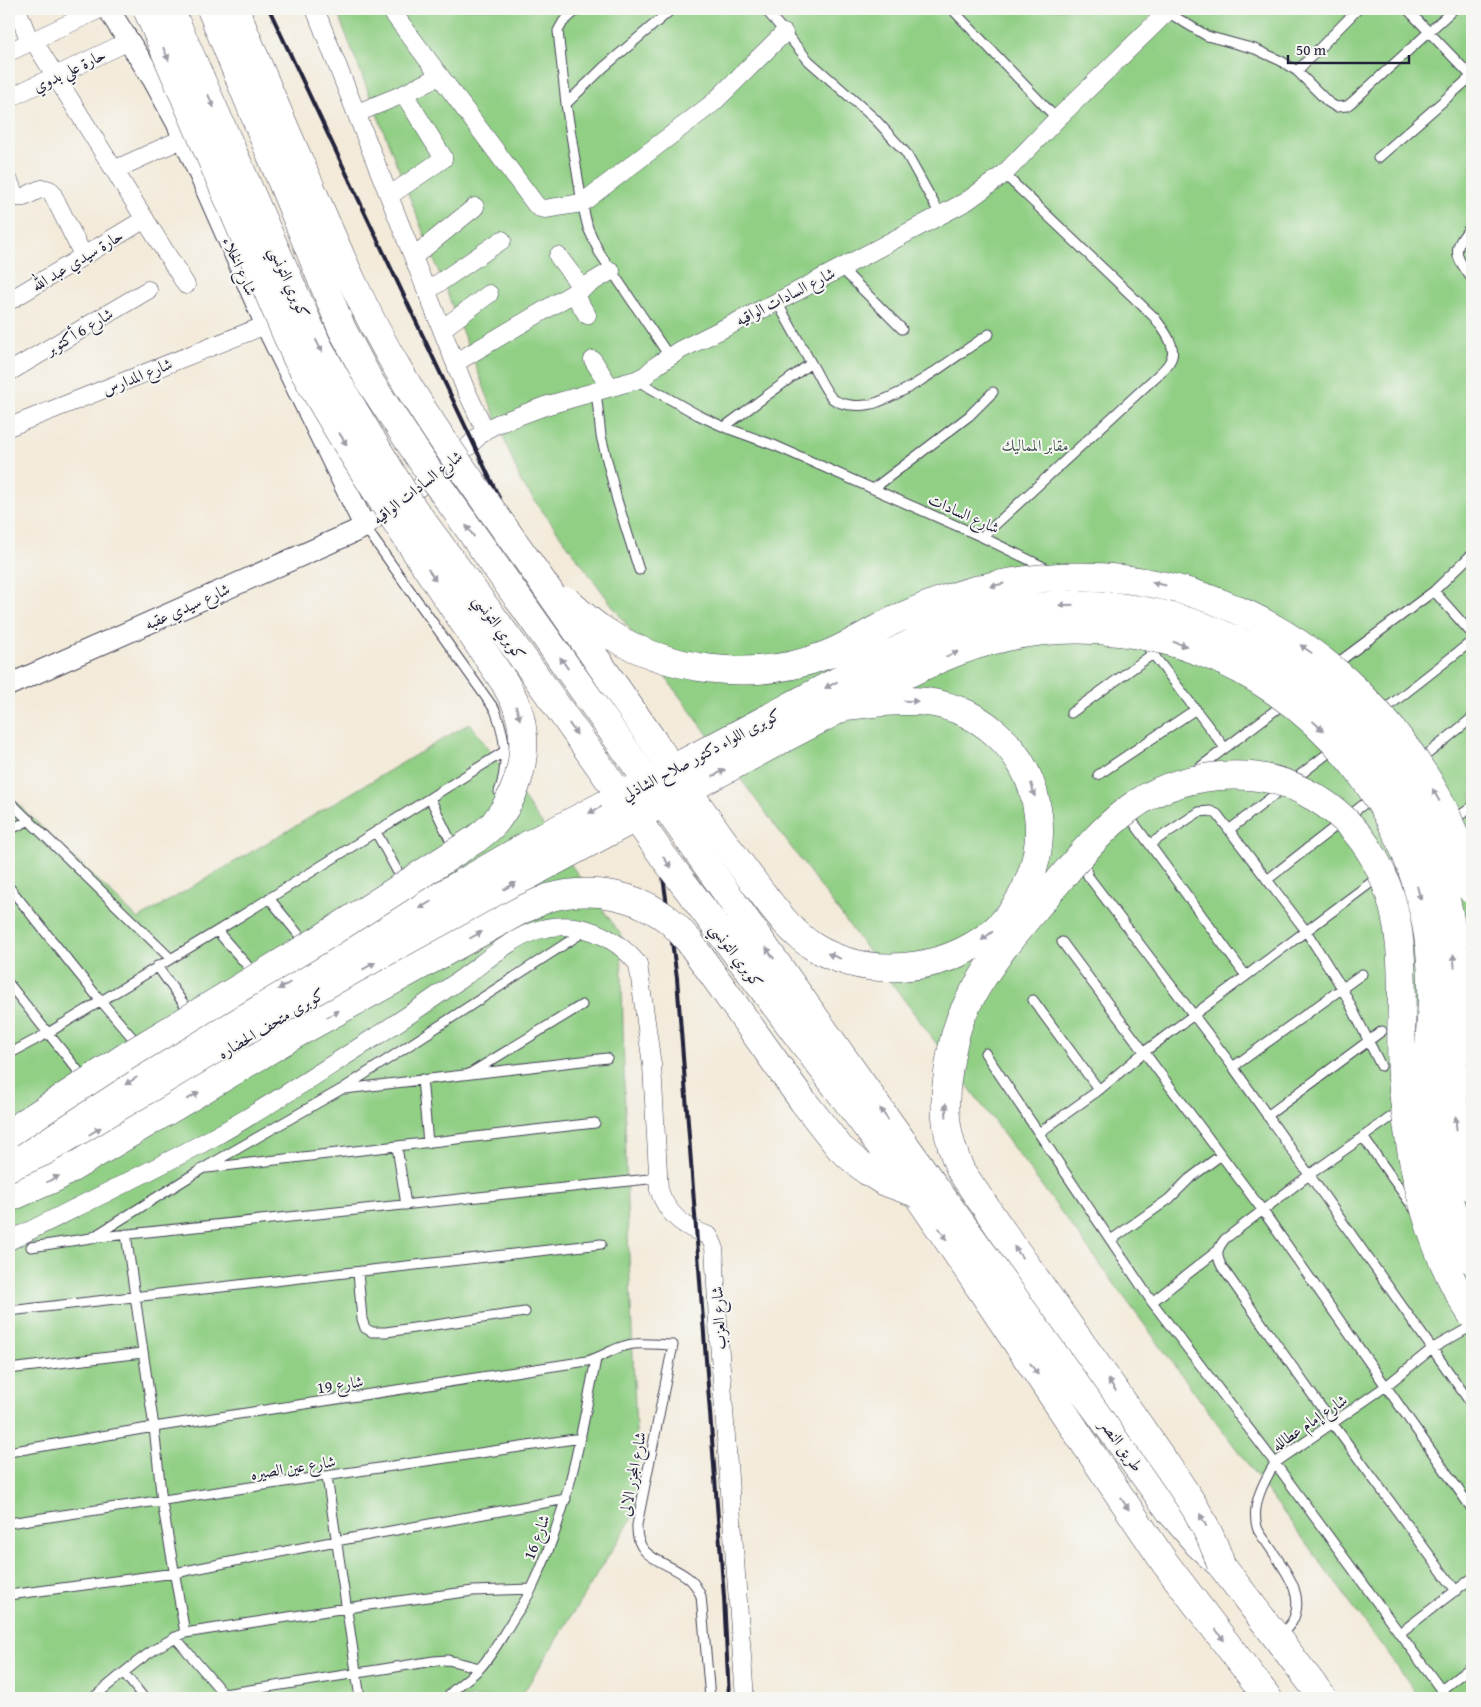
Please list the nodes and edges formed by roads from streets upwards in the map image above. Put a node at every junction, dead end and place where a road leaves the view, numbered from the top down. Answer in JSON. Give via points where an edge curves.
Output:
{"nodes":[{"id":1,"x":17,"y":9,"type":"edge"},
{"id":2,"x":100,"y":9,"type":"edge"},
{"id":3,"x":108,"y":9,"type":"edge"},
{"id":4,"x":147,"y":9,"type":"edge"},
{"id":5,"x":170,"y":9,"type":"edge"},
{"id":6,"x":211,"y":9,"type":"edge"},
{"id":7,"x":236,"y":9,"type":"edge"},
{"id":8,"x":315,"y":9,"type":"edge"},
{"id":9,"x":390,"y":9,"type":"edge"},
{"id":10,"x":1168,"y":10,"type":"edge"},
{"id":11,"x":784,"y":33,"type":"road end"},
{"id":12,"x":32,"y":41,"type":"junction"},
{"id":13,"x":129,"y":41,"type":"junction"},
{"id":14,"x":9,"y":52,"type":"edge"},
{"id":15,"x":55,"y":76,"type":"junction"},
{"id":16,"x":439,"y":76,"type":"junction"},
{"id":17,"x":404,"y":94,"type":"junction"},
{"id":18,"x":9,"y":98,"type":"edge"},
{"id":19,"x":357,"y":113,"type":"junction"},
{"id":20,"x":184,"y":138,"type":"junction"},
{"id":21,"x":114,"y":170,"type":"junction"},
{"id":22,"x":9,"y":181,"type":"edge"},
{"id":23,"x":389,"y":196,"type":"junction"},
{"id":24,"x":475,"y":207,"type":"dead end"},
{"id":25,"x":145,"y":219,"type":"junction"},
{"id":26,"x":502,"y":240,"type":"dead end"},
{"id":27,"x":83,"y":255,"type":"junction"},
{"id":28,"x":558,"y":256,"type":"dead end"},
{"id":29,"x":414,"y":257,"type":"junction"},
{"id":30,"x":611,"y":270,"type":"road end"},
{"id":31,"x":186,"y":285,"type":"dead end"},
{"id":32,"x":148,"y":290,"type":"dead end"},
{"id":33,"x":427,"y":291,"type":"junction"},
{"id":34,"x":577,"y":291,"type":"junction"},
{"id":35,"x":489,"y":294,"type":"dead end"},
{"id":36,"x":9,"y":301,"type":"edge"},
{"id":37,"x":587,"y":314,"type":"dead end"},
{"id":38,"x":266,"y":325,"type":"junction"},
{"id":39,"x":442,"y":329,"type":"junction"},
{"id":40,"x":594,"y":360,"type":"dead end"},
{"id":41,"x":455,"y":363,"type":"junction"},
{"id":42,"x":9,"y":372,"type":"edge"},
{"id":43,"x":603,"y":389,"type":"junction"},
{"id":44,"x":9,"y":428,"type":"edge"},
{"id":45,"x":485,"y":430,"type":"junction"},
{"id":46,"x":365,"y":527,"type":"junction"},
{"id":47,"x":532,"y":566,"type":"junction"},
{"id":48,"x":9,"y":685,"type":"edge"},
{"id":49,"x":845,"y":706,"type":"junction"},
{"id":50,"x":528,"y":846,"type":"joint"},
{"id":51,"x":538,"y":870,"type":"joint"},
{"id":52,"x":1472,"y":890,"type":"edge"},
{"id":53,"x":9,"y":1133,"type":"edge"},
{"id":54,"x":9,"y":1158,"type":"edge"},
{"id":55,"x":9,"y":1185,"type":"edge"},
{"id":56,"x":1472,"y":1187,"type":"edge"},
{"id":57,"x":924,"y":1188,"type":"junction"},
{"id":58,"x":9,"y":1198,"type":"edge"},
{"id":59,"x":9,"y":1242,"type":"edge"},
{"id":60,"x":1466,"y":1268,"type":"edge"},
{"id":61,"x":1472,"y":1315,"type":"edge"},
{"id":62,"x":1221,"y":1564,"type":"junction"},
{"id":63,"x":745,"y":1698,"type":"edge"},
{"id":64,"x":1268,"y":1698,"type":"edge"},
{"id":65,"x":1322,"y":1698,"type":"edge"}],
"edges":[{"from":1,"to":12,"type":"street"},
{"from":2,"to":12,"type":"street"},
{"from":3,"to":13,"type":"street","name":"شارع الخلاء"},
{"from":4,"to":53,"type":"highway","one_way":true,"bridge":true,"via":[[296,357],[325,411],[504,683],[516,704],[524,753],[519,778],[509,802],[495,822],[476,839]]},
{"from":5,"to":57,"type":"highway","name":"كوبري التونسي","one_way":true,"bridge":true,"via":[[317,344],[412,507],[663,856]]},
{"from":57,"to":6,"type":"highway","name":"كوبري التونسي","one_way":true,"bridge":true,"via":[[440,490],[370,382],[342,329]]},
{"from":7,"to":47,"type":"highway","bridge":true,"via":[[259,70],[366,312],[420,406]]},
{"from":8,"to":19,"type":"street"},
{"from":9,"to":16,"type":"street"},
{"from":10,"to":43,"type":"street","name":"شارع السادات الواقيه","via":[[1004,174],[967,200],[669,356],[646,375]]},
{"from":11,"to":16,"type":"street","via":[[713,103],[582,203],[545,209],[536,204]]},
{"from":12,"to":14,"type":"street"},
{"from":12,"to":15,"type":"street"},
{"from":13,"to":15,"type":"street","name":"حارة علي بدوي"},
{"from":13,"to":20,"type":"street","name":"شارع الخلاء"},
{"from":15,"to":18,"type":"street","name":"حارة علي بدوي"},
{"from":15,"to":21,"type":"street"},
{"from":16,"to":17,"type":"street"},
{"from":17,"to":19,"type":"street"},
{"from":17,"to":23,"type":"street","via":[[443,160]]},
{"from":19,"to":23,"type":"street"},
{"from":20,"to":21,"type":"street"},
{"from":20,"to":38,"type":"street","name":"شارع الخلاء"},
{"from":21,"to":25,"type":"street"},
{"from":22,"to":27,"type":"street","via":[[19,197],[48,188]]},
{"from":23,"to":29,"type":"street"},
{"from":24,"to":29,"type":"street"},
{"from":25,"to":27,"type":"street","name":"حارة سيدي عبد الله"},
{"from":25,"to":31,"type":"street"},
{"from":26,"to":33,"type":"street"},
{"from":27,"to":36,"type":"street","name":"حارة سيدي عبد الله"},
{"from":28,"to":34,"type":"street"},
{"from":29,"to":33,"type":"street"},
{"from":30,"to":34,"type":"street"},
{"from":32,"to":42,"type":"street","name":"شارع 6 أكتوبر"},
{"from":33,"to":39,"type":"street"},
{"from":34,"to":37,"type":"street"},
{"from":34,"to":41,"type":"street"},
{"from":35,"to":39,"type":"street"},
{"from":38,"to":44,"type":"street","name":"شارع المدارس"},
{"from":38,"to":46,"type":"street","name":"شارع الخلاء"},
{"from":39,"to":41,"type":"street"},
{"from":40,"to":43,"type":"street"},
{"from":41,"to":45,"type":"street"},
{"from":43,"to":45,"type":"street","name":"شارع السادات الواقيه","via":[[545,406]]},
{"from":45,"to":46,"type":"street","name":"شارع السادات الواقيه","via":[[447,467]]},
{"from":46,"to":48,"type":"street","name":"شارع سيدي عقبه"},
{"from":49,"to":47,"type":"highway","one_way":true,"bridge":true,"via":[[916,701],[957,708],[1000,735],[1020,760],[1032,786],[1038,816],[1038,846],[1031,876],[1018,903],[998,927],[974,946],[946,959],[882,967],[830,955],[800,936],[782,919],[729,849]]},
{"from":52,"to":47,"type":"highway","one_way":true,"bridge":true,"via":[[1439,800],[1408,750],[1370,703],[1304,646],[1258,620],[1206,597],[1176,588],[1115,578],[1022,580],[962,593],[935,603],[828,654],[797,665],[770,669],[705,669],[647,653],[602,630],[565,600]]},
{"from":51,"to":49,"type":"highway","name":"كوبرى اللواء دكتور صلاح الشاذلي","one_way":true,"bridge":true},
{"from":49,"to":60,"type":"highway","name":"كوبرى اللواء دكتور صلاح الشاذلي","one_way":true,"bridge":true,"via":[[940,658],[979,644],[1045,631],[1092,629],[1140,634],[1215,657],[1264,683],[1306,715],[1344,753],[1377,798],[1404,850],[1420,897],[1432,972],[1428,1082],[1435,1139]]},
{"from":50,"to":54,"type":"highway","name":"كوبرى متحف الحضاره","one_way":true,"via":[[269,995]]},
{"from":56,"to":50,"type":"highway","name":"كوبرى اللواء دكتور صلاح الشاذلي","one_way":true,"bridge":true,"via":[[1457,1137],[1454,1098],[1455,963],[1449,913],[1442,882],[1418,817],[1365,739],[1317,690],[1262,653],[1197,623],[1128,607],[1093,604],[1020,609],[947,627],[874,662]]},
{"from":55,"to":51,"type":"highway","name":"كوبرى متحف الحضاره","one_way":true,"via":[[280,1016]]},
{"from":58,"to":57,"type":"highway","one_way":true,"bridge":true,"via":[[57,1177],[294,1035],[523,909],[573,893],[600,892],[649,907],[671,922],[689,941],[840,1148],[882,1181]]},
{"from":57,"to":62,"type":"highway","name":"طريق النصر","via":[[1170,1511],[1199,1546]]},
{"from":57,"to":64,"type":"highway","name":"طريق النصر","one_way":true,"via":[[1165,1563]]},
{"from":59,"to":63,"type":"street","name":"شارع العزب","via":[[214,1137],[359,1048],[523,936],[550,927],[565,926],[606,936],[638,964],[652,1065],[659,1190],[668,1210],[697,1232],[709,1236],[714,1246]]},
{"from":62,"to":61,"type":"highway","one_way":true,"bridge":true,"via":[[1208,1530],[1190,1498],[961,1172],[947,1128],[946,1084],[953,1042],[961,1018],[984,975],[1070,865],[1131,807],[1165,790],[1204,777],[1225,775],[1266,779],[1304,790],[1321,801],[1350,825],[1372,852],[1388,889],[1398,927],[1403,1090],[1419,1190],[1440,1251]]},
{"from":62,"to":65,"type":"highway","name":"طريق النصر"}]}
